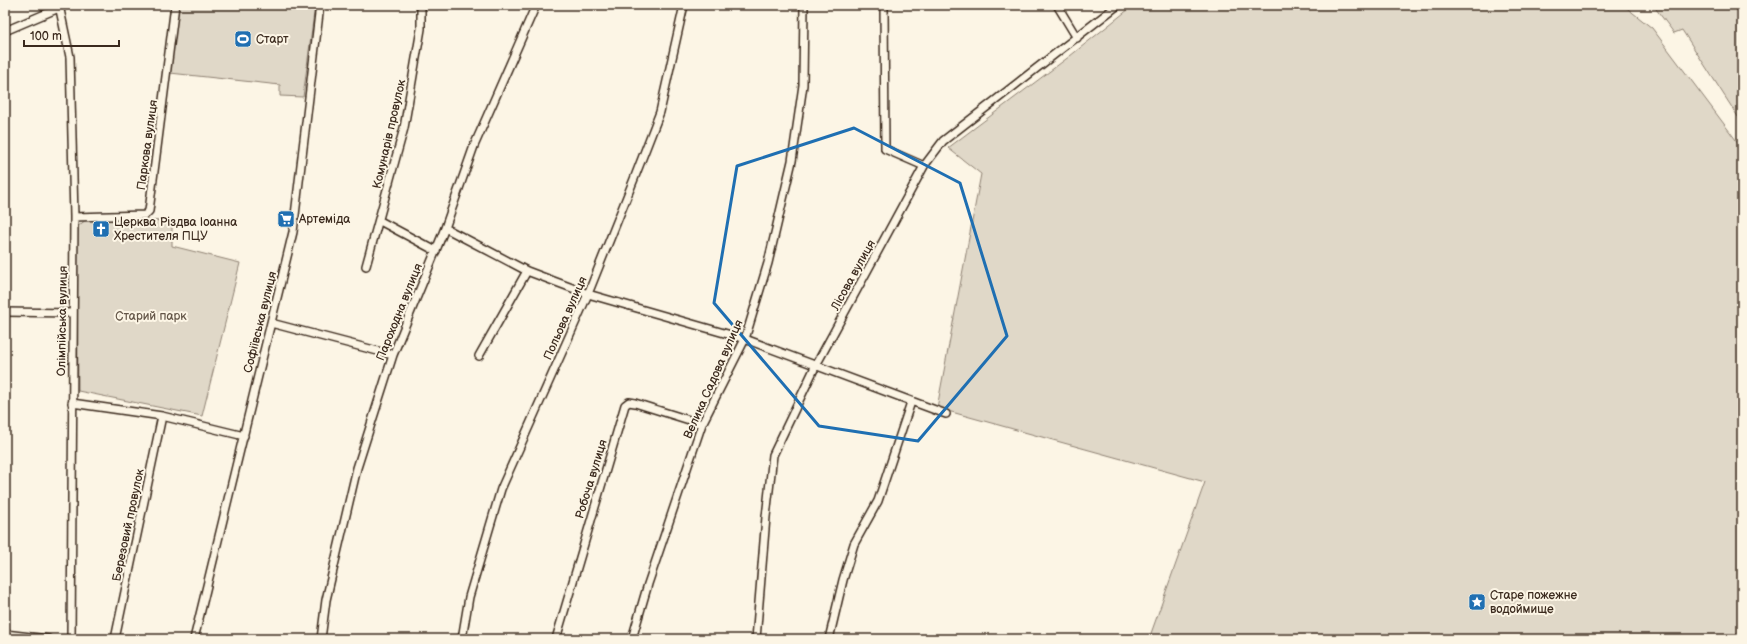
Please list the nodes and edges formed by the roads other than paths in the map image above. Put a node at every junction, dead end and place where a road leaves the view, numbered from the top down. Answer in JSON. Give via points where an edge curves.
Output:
{"nodes":[{"id":1,"x":66,"y":5,"type":"edge"},
{"id":2,"x":175,"y":5,"type":"edge"},
{"id":3,"x":320,"y":5,"type":"edge"},
{"id":4,"x":421,"y":5,"type":"edge"},
{"id":5,"x":536,"y":5,"type":"edge"},
{"id":6,"x":684,"y":5,"type":"edge"},
{"id":7,"x":804,"y":5,"type":"edge"},
{"id":8,"x":884,"y":5,"type":"edge"},
{"id":9,"x":1057,"y":5,"type":"edge"},
{"id":10,"x":1118,"y":5,"type":"edge"},
{"id":11,"x":59,"y":7,"type":"edge"},
{"id":12,"x":5,"y":31,"type":"edge"},
{"id":13,"x":1077,"y":38,"type":"junction"},
{"id":14,"x":924,"y":166,"type":"junction"},
{"id":15,"x":74,"y":217,"type":"junction"},
{"id":16,"x":380,"y":221,"type":"junction"},
{"id":17,"x":445,"y":228,"type":"junction"},
{"id":18,"x":436,"y":251,"type":"junction"},
{"id":19,"x":366,"y":266,"type":"dead end"},
{"id":20,"x":527,"y":271,"type":"junction"},
{"id":21,"x":588,"y":294,"type":"junction"},
{"id":22,"x":5,"y":312,"type":"edge"},
{"id":23,"x":73,"y":313,"type":"junction"},
{"id":24,"x":271,"y":323,"type":"junction"},
{"id":25,"x":745,"y":339,"type":"junction"},
{"id":26,"x":393,"y":355,"type":"junction"},
{"id":27,"x":479,"y":356,"type":"dead end"},
{"id":28,"x":815,"y":367,"type":"junction"},
{"id":29,"x":911,"y":402,"type":"junction"},
{"id":30,"x":72,"y":403,"type":"junction"},
{"id":31,"x":946,"y":414,"type":"dead end"},
{"id":32,"x":162,"y":416,"type":"junction"},
{"id":33,"x":702,"y":424,"type":"junction"},
{"id":34,"x":244,"y":436,"type":"junction"},
{"id":35,"x":5,"y":634,"type":"edge"},
{"id":36,"x":48,"y":639,"type":"edge"},
{"id":37,"x":71,"y":639,"type":"edge"},
{"id":38,"x":115,"y":639,"type":"edge"},
{"id":39,"x":194,"y":639,"type":"edge"},
{"id":40,"x":321,"y":639,"type":"edge"},
{"id":41,"x":462,"y":639,"type":"edge"},
{"id":42,"x":556,"y":639,"type":"edge"},
{"id":43,"x":632,"y":639,"type":"edge"},
{"id":44,"x":756,"y":639,"type":"edge"},
{"id":45,"x":829,"y":639,"type":"edge"}],
"edges":[{"from":1,"to":11,"type":"street"},
{"from":2,"to":15,"type":"street","name":"Паркова вулиця","via":[[149,211],[145,216]]},
{"from":3,"to":24,"type":"street","name":"Софіївська вулиця","via":[[293,232]]},
{"from":4,"to":16,"type":"street","name":"Комунарів провулок","via":[[421,29],[404,128]]},
{"from":5,"to":17,"type":"street","name":"Пароходна вулиця","via":[[474,146]]},
{"from":6,"to":21,"type":"street","name":"Польова вулиця","via":[[660,112]]},
{"from":7,"to":25,"type":"street","name":"Велика Садова вулиця","via":[[803,85],[792,161],[768,263]]},
{"from":8,"to":14,"type":"street","via":[[885,149]]},
{"from":9,"to":13,"type":"street"},
{"from":10,"to":13,"type":"street","name":"Лісова вулиця"},
{"from":11,"to":12,"type":"street"},
{"from":11,"to":15,"type":"street","name":"Олімпійська вулиця","via":[[70,57]]},
{"from":13,"to":14,"type":"street","name":"Лісова вулиця","via":[[943,141]]},
{"from":14,"to":28,"type":"street","name":"Лісова вулиця"},
{"from":15,"to":23,"type":"street","name":"Олімпійська вулиця"},
{"from":16,"to":18,"type":"street"},
{"from":16,"to":19,"type":"street","name":"Комунарів провулок"},
{"from":17,"to":18,"type":"street","name":"Пароходна вулиця"},
{"from":17,"to":20,"type":"street"},
{"from":18,"to":26,"type":"street","name":"Пароходна вулиця"},
{"from":20,"to":21,"type":"street"},
{"from":20,"to":27,"type":"street"},
{"from":21,"to":25,"type":"street"},
{"from":21,"to":41,"type":"street","name":"Польова вулиця","via":[[501,489],[469,597]]},
{"from":22,"to":23,"type":"street"},
{"from":23,"to":30,"type":"street","name":"Олімпійська вулиця"},
{"from":24,"to":26,"type":"street"},
{"from":24,"to":34,"type":"street","name":"Софіївська вулиця"},
{"from":25,"to":28,"type":"street"},
{"from":25,"to":33,"type":"street","name":"Велика Садова вулиця"},
{"from":26,"to":40,"type":"street","name":"Пароходна вулиця","via":[[357,468],[326,600]]},
{"from":28,"to":29,"type":"street"},
{"from":28,"to":44,"type":"street","name":"Лісова вулиця","via":[[773,455]]},
{"from":29,"to":31,"type":"street"},
{"from":29,"to":45,"type":"street","via":[[878,501],[854,544]]},
{"from":30,"to":32,"type":"street"},
{"from":30,"to":37,"type":"street","name":"Олімпійська вулиця"},
{"from":32,"to":34,"type":"street"},
{"from":32,"to":38,"type":"street","name":"Березовий провулок"},
{"from":33,"to":42,"type":"street","name":"Робоча вулиця","via":[[635,403],[625,405]]},
{"from":33,"to":43,"type":"street","name":"Велика Садова вулиця"},
{"from":34,"to":39,"type":"street","name":"Софіївська вулиця"},
{"from":35,"to":36,"type":"street"}]}
